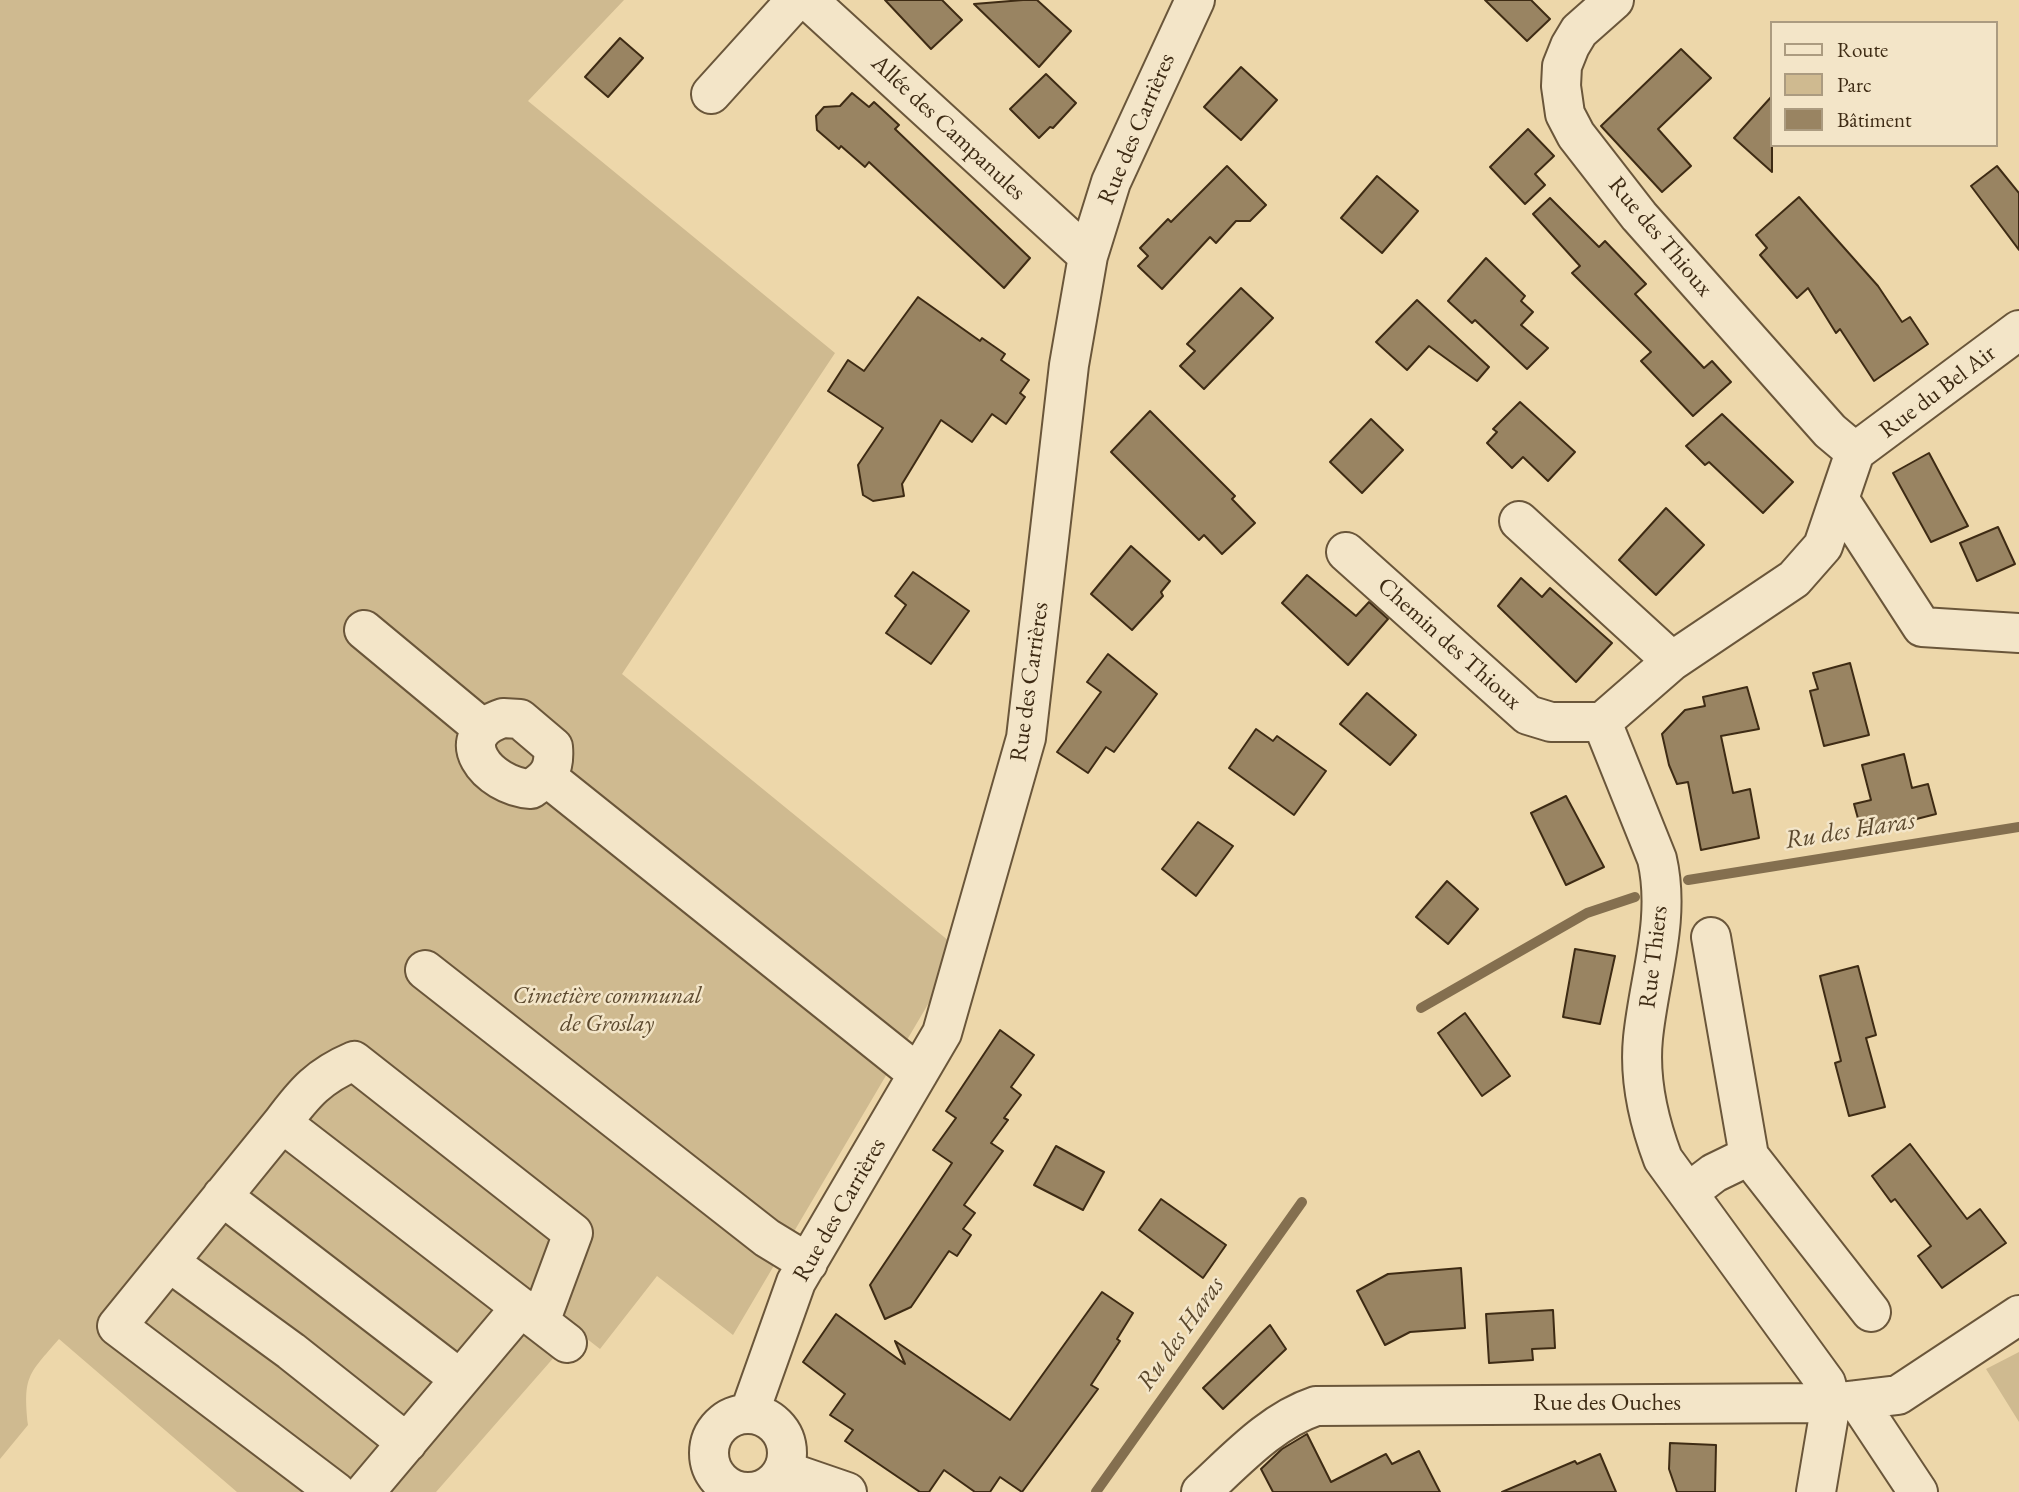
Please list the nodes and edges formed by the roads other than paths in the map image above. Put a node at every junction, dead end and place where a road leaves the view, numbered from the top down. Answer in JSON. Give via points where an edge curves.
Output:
{"nodes":[{"id":1,"x":796,"y":0,"type":"edge"},
{"id":2,"x":808,"y":0,"type":"edge"},
{"id":3,"x":1195,"y":0,"type":"edge"},
{"id":4,"x":1614,"y":0,"type":"edge"},
{"id":5,"x":711,"y":94,"type":"dead end"},
{"id":6,"x":1088,"y":256,"type":"junction"},
{"id":7,"x":2019,"y":330,"type":"edge"},
{"id":8,"x":1855,"y":452,"type":"junction"},
{"id":9,"x":1841,"y":502,"type":"junction"},
{"id":10,"x":1519,"y":521,"type":"dead end"},
{"id":11,"x":1346,"y":552,"type":"dead end"},
{"id":12,"x":364,"y":630,"type":"dead end"},
{"id":13,"x":2019,"y":633,"type":"edge"},
{"id":14,"x":1672,"y":662,"type":"junction"},
{"id":15,"x":1602,"y":722,"type":"junction"},
{"id":16,"x":1711,"y":937,"type":"dead end"},
{"id":17,"x":425,"y":970,"type":"dead end"},
{"id":18,"x":918,"y":1074,"type":"junction"},
{"id":19,"x":282,"y":1123,"type":"junction"},
{"id":20,"x":1749,"y":1156,"type":"junction"},
{"id":21,"x":1689,"y":1192,"type":"junction"},
{"id":22,"x":222,"y":1196,"type":"junction"},
{"id":23,"x":169,"y":1262,"type":"junction"},
{"id":24,"x":808,"y":1263,"type":"junction"},
{"id":25,"x":1871,"y":1312,"type":"dead end"},
{"id":26,"x":2019,"y":1315,"type":"edge"},
{"id":27,"x":542,"y":1324,"type":"junction"},
{"id":28,"x":460,"y":1379,"type":"junction"},
{"id":29,"x":1844,"y":1402,"type":"junction"},
{"id":30,"x":749,"y":1414,"type":"junction"},
{"id":31,"x":407,"y":1443,"type":"junction"},
{"id":32,"x":783,"y":1470,"type":"junction"},
{"id":33,"x":717,"y":1488,"type":"edge"},
{"id":34,"x":336,"y":1492,"type":"edge"},
{"id":35,"x":365,"y":1492,"type":"edge"},
{"id":36,"x":847,"y":1492,"type":"edge"},
{"id":37,"x":1201,"y":1492,"type":"edge"},
{"id":38,"x":1816,"y":1492,"type":"edge"},
{"id":39,"x":1918,"y":1492,"type":"edge"}],
"edges":[{"from":1,"to":5,"type":"street"},
{"from":2,"to":6,"type":"street","name":"Allée des Campanules"},
{"from":3,"to":6,"type":"street","name":"Rue des Carrières","via":[[1111,182]]},
{"from":4,"to":8,"type":"street","name":"Rue des Thioux","via":[[1579,31],[1562,66],[1565,114],[1576,135],[1648,226],[1830,431]]},
{"from":6,"to":18,"type":"street","name":"Rue des Carrières","via":[[1069,365],[1026,738],[942,1034]]},
{"from":7,"to":8,"type":"street","name":"Rue du Bel Air"},
{"from":8,"to":9,"type":"street"},
{"from":9,"to":13,"type":"street","via":[[1922,627]]},
{"from":9,"to":14,"type":"street","via":[[1823,546],[1794,579]]},
{"from":10,"to":14,"type":"street"},
{"from":11,"to":15,"type":"street","name":"Chemin des Thioux","via":[[1528,715],[1551,722]]},
{"from":12,"to":18,"type":"street","via":[[482,728],[503,718],[520,719],[541,734],[553,747],[554,763],[548,778]]},
{"from":14,"to":15,"type":"street"},
{"from":15,"to":21,"type":"street","name":"Rue Thiers","via":[[1662,882],[1663,912],[1643,1041],[1644,1080],[1652,1129],[1663,1159]]},
{"from":16,"to":20,"type":"street"},
{"from":17,"to":24,"type":"street","via":[[757,1230]]},
{"from":18,"to":24,"type":"street","name":"Rue des Carrières"},
{"from":19,"to":22,"type":"street"},
{"from":19,"to":27,"type":"street"},
{"from":19,"to":27,"type":"street","via":[[326,1073],[354,1061],[573,1233]]},
{"from":20,"to":21,"type":"street","via":[[1714,1172]]},
{"from":20,"to":25,"type":"street"},
{"from":21,"to":29,"type":"street","name":"Rue Thiers"},
{"from":22,"to":23,"type":"street"},
{"from":22,"to":28,"type":"street"},
{"from":23,"to":31,"type":"street"},
{"from":23,"to":34,"type":"street","via":[[117,1326]]},
{"from":24,"to":30,"type":"street","name":"Rue des Carrières","via":[[796,1282]]},
{"from":26,"to":29,"type":"street","name":"Rue des Ouches","via":[[1898,1395]]},
{"from":27,"to":28,"type":"street"},
{"from":28,"to":31,"type":"street"},
{"from":29,"to":37,"type":"street","name":"Rue des Ouches","via":[[1317,1406],[1294,1414],[1272,1430]]},
{"from":29,"to":38,"type":"street"},
{"from":29,"to":39,"type":"street","name":"Rue Thiers"},
{"from":30,"to":32,"type":"street","via":[[773,1423],[781,1433],[787,1458]]},
{"from":30,"to":33,"type":"street","via":[[726,1421],[712,1439],[710,1463]]},
{"from":31,"to":35,"type":"street"},
{"from":32,"to":33,"type":"street","via":[[756,1492]]},
{"from":32,"to":36,"type":"street"}]}
